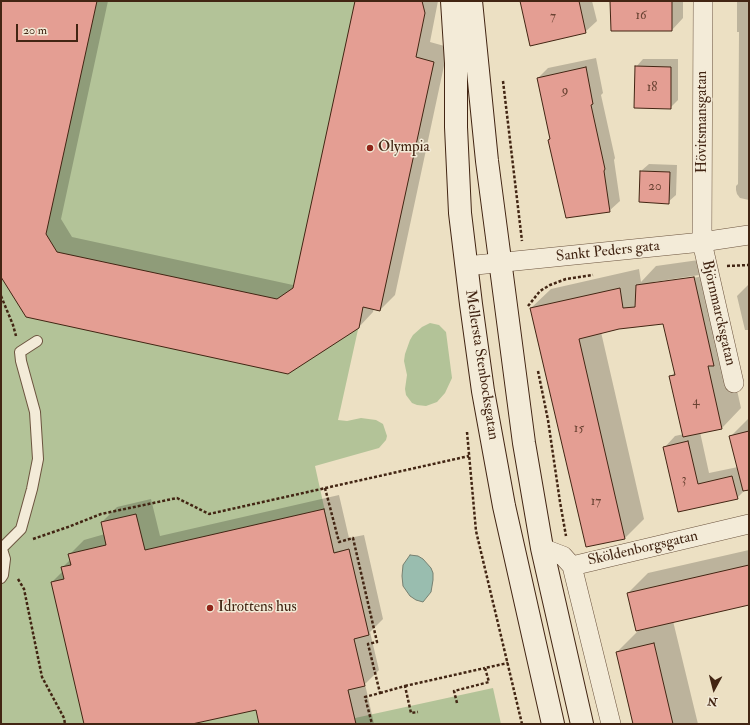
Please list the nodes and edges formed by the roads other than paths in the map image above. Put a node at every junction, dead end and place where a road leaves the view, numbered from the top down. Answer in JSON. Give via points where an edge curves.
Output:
{"nodes":[{"id":1,"x":452,"y":1,"type":"edge"},
{"id":2,"x":471,"y":1,"type":"edge"},
{"id":3,"x":703,"y":1,"type":"edge"},
{"id":4,"x":749,"y":235,"type":"edge"},
{"id":5,"x":702,"y":242,"type":"junction"},
{"id":6,"x":500,"y":263,"type":"junction"},
{"id":7,"x":466,"y":266,"type":"junction"},
{"id":8,"x":36,"y":341,"type":"dead end"},
{"id":9,"x":734,"y":383,"type":"dead end"},
{"id":10,"x":749,"y":524,"type":"edge"},
{"id":11,"x":2,"y":547,"type":"edge"},
{"id":12,"x":542,"y":548,"type":"junction"},
{"id":13,"x":572,"y":566,"type":"junction"},
{"id":14,"x":2,"y":576,"type":"edge"},
{"id":15,"x":553,"y":724,"type":"edge"},
{"id":16,"x":582,"y":724,"type":"edge"},
{"id":17,"x":611,"y":724,"type":"edge"}],
"edges":[{"from":1,"to":7,"type":"main road","name":"Mellersta Stenbocksgatan","via":[[456,63],[457,170]]},
{"from":2,"to":6,"type":"main road","name":"Mellersta Stenbocksgatan"},
{"from":3,"to":5,"type":"street","name":"Hövitsmansgatan"},
{"from":4,"to":5,"type":"street","name":"Sankt Peders gata"},
{"from":5,"to":6,"type":"street","name":"Sankt Peders gata"},
{"from":5,"to":9,"type":"street","name":"Björnmarcksgatan"},
{"from":6,"to":7,"type":"street","name":"Sankt Peders gata"},
{"from":6,"to":12,"type":"main road","name":"Mellersta Stenbocksgatan","via":[[524,443]]},
{"from":7,"to":15,"type":"main road","name":"Mellersta Stenbocksgatan","via":[[483,391],[504,506]]},
{"from":8,"to":11,"type":"lane","via":[[20,352],[35,412],[38,459],[21,529]]},
{"from":10,"to":13,"type":"street","name":"Sköldenborgsgatan"},
{"from":11,"to":14,"type":"lane","via":[[5,559]]},
{"from":12,"to":13,"type":"street","name":"Sköldenborgsgatan","via":[[563,556]]},
{"from":12,"to":16,"type":"main road","name":"Mellersta Stenbocksgatan"},
{"from":13,"to":17,"type":"street"}]}
